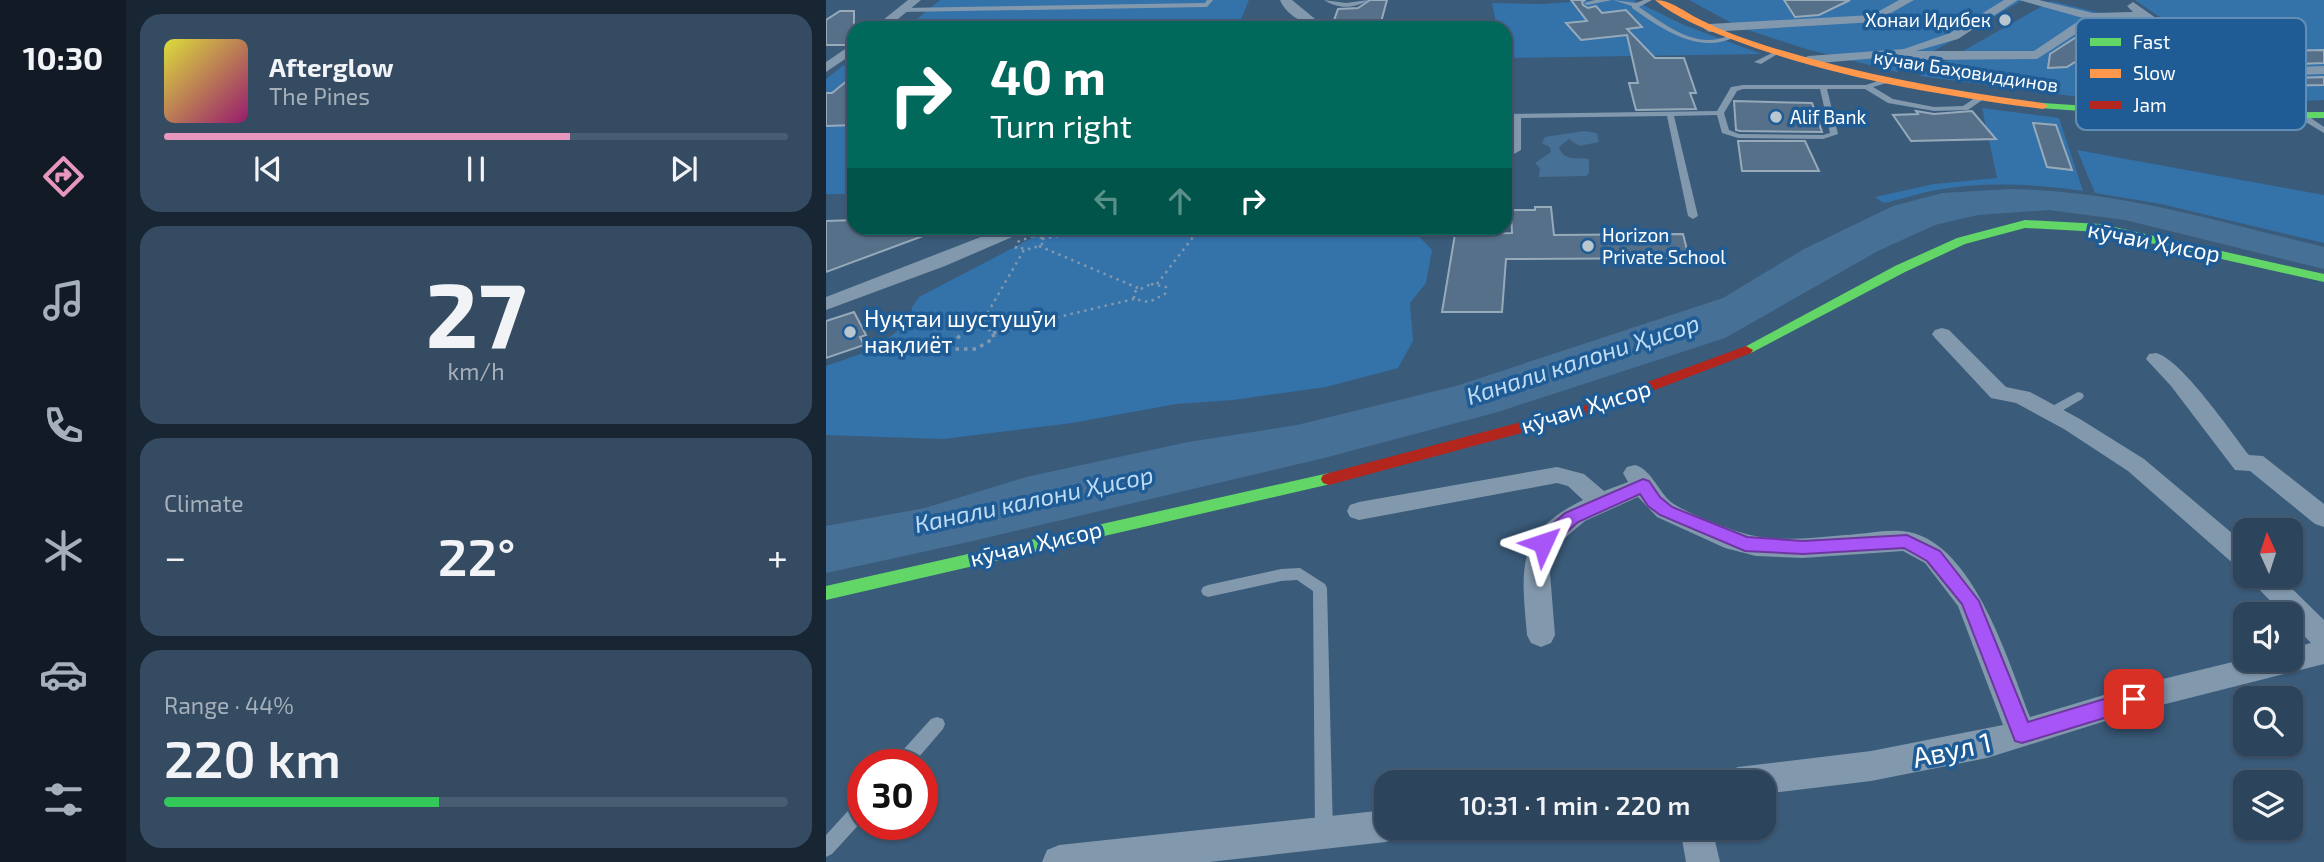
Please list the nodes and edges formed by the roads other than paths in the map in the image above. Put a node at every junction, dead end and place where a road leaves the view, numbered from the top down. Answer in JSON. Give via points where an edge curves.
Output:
{"nodes":[{"id":1,"x":915,"y":0,"type":"edge"},
{"id":2,"x":1003,"y":0,"type":"edge"},
{"id":3,"x":1072,"y":0,"type":"edge"},
{"id":4,"x":1210,"y":0,"type":"edge"},
{"id":5,"x":1286,"y":0,"type":"edge"},
{"id":6,"x":1327,"y":0,"type":"edge"},
{"id":7,"x":1365,"y":0,"type":"edge"},
{"id":8,"x":1609,"y":0,"type":"edge"},
{"id":9,"x":1616,"y":0,"type":"edge"},
{"id":10,"x":1649,"y":0,"type":"edge"},
{"id":11,"x":1659,"y":0,"type":"edge"},
{"id":12,"x":1665,"y":0,"type":"edge"},
{"id":13,"x":1908,"y":0,"type":"edge"},
{"id":14,"x":2012,"y":0,"type":"edge"},
{"id":15,"x":2025,"y":0,"type":"edge"},
{"id":16,"x":2124,"y":0,"type":"edge"},
{"id":17,"x":1136,"y":3,"type":"edge"},
{"id":18,"x":1587,"y":3,"type":"dead end"},
{"id":19,"x":1635,"y":5,"type":"junction"},
{"id":20,"x":1065,"y":7,"type":"junction"},
{"id":21,"x":993,"y":9,"type":"junction"},
{"id":22,"x":902,"y":10,"type":"junction"},
{"id":23,"x":2145,"y":15,"type":"junction"},
{"id":24,"x":2093,"y":17,"type":"joint"},
{"id":25,"x":2149,"y":18,"type":"edge"},
{"id":26,"x":888,"y":21,"type":"edge"},
{"id":27,"x":1310,"y":21,"type":"edge"},
{"id":28,"x":1709,"y":29,"type":"junction"},
{"id":29,"x":2076,"y":29,"type":"edge"},
{"id":30,"x":1732,"y":37,"type":"junction"},
{"id":31,"x":847,"y":52,"type":"edge"},
{"id":32,"x":1778,"y":52,"type":"junction"},
{"id":33,"x":1901,"y":52,"type":"junction"},
{"id":34,"x":1808,"y":60,"type":"junction"},
{"id":35,"x":1758,"y":62,"type":"dead end"},
{"id":36,"x":826,"y":68,"type":"edge"},
{"id":37,"x":2324,"y":70,"type":"edge"},
{"id":38,"x":2306,"y":71,"type":"edge"},
{"id":39,"x":1884,"y":81,"type":"junction"},
{"id":40,"x":1823,"y":87,"type":"junction"},
{"id":41,"x":1867,"y":87,"type":"junction"},
{"id":42,"x":1981,"y":98,"type":"junction"},
{"id":43,"x":2076,"y":109,"type":"edge"},
{"id":44,"x":1720,"y":113,"type":"junction"},
{"id":45,"x":1671,"y":114,"type":"junction"},
{"id":46,"x":2324,"y":115,"type":"edge"},
{"id":47,"x":1512,"y":116,"type":"edge"},
{"id":48,"x":1517,"y":116,"type":"junction"},
{"id":49,"x":2306,"y":116,"type":"edge"},
{"id":50,"x":2306,"y":122,"type":"edge"},
{"id":51,"x":2324,"y":131,"type":"edge"},
{"id":52,"x":1512,"y":152,"type":"edge"},
{"id":53,"x":1693,"y":216,"type":"dead end"},
{"id":54,"x":1002,"y":235,"type":"edge"},
{"id":55,"x":2324,"y":278,"type":"edge"},
{"id":56,"x":826,"y":303,"type":"edge"},
{"id":57,"x":1942,"y":334,"type":"dead end"},
{"id":58,"x":2155,"y":359,"type":"dead end"},
{"id":59,"x":2078,"y":396,"type":"dead end"},
{"id":60,"x":2051,"y":412,"type":"junction"},
{"id":61,"x":1603,"y":504,"type":"junction"},
{"id":62,"x":1359,"y":511,"type":"dead end"},
{"id":63,"x":2324,"y":519,"type":"edge"},
{"id":64,"x":2233,"y":549,"type":"edge"},
{"id":65,"x":2274,"y":588,"type":"edge"},
{"id":66,"x":1208,"y":591,"type":"dead end"},
{"id":67,"x":826,"y":593,"type":"edge"},
{"id":68,"x":1541,"y":635,"type":"dead end"},
{"id":69,"x":2324,"y":638,"type":"edge"},
{"id":70,"x":2324,"y":652,"type":"edge"},
{"id":71,"x":937,"y":724,"type":"dead end"},
{"id":72,"x":2022,"y":734,"type":"junction"},
{"id":73,"x":915,"y":749,"type":"edge"},
{"id":74,"x":1776,"y":777,"type":"edge"},
{"id":75,"x":847,"y":825,"type":"edge"},
{"id":76,"x":1374,"y":827,"type":"edge"},
{"id":77,"x":1324,"y":833,"type":"junction"},
{"id":78,"x":1698,"y":840,"type":"edge"},
{"id":79,"x":826,"y":848,"type":"edge"},
{"id":80,"x":1059,"y":862,"type":"edge"},
{"id":81,"x":1703,"y":862,"type":"edge"}],
"edges":[{"from":1,"to":22,"type":"street"},
{"from":2,"to":21,"type":"lane"},
{"from":3,"to":20,"type":"lane"},
{"from":4,"to":17,"type":"lane","via":[[1207,5]]},
{"from":5,"to":27,"type":"street"},
{"from":6,"to":7,"type":"lane","via":[[1338,4]]},
{"from":8,"to":18,"type":"lane"},
{"from":9,"to":19,"type":"lane"},
{"from":10,"to":19,"type":"lane"},
{"from":11,"to":12,"type":"street"},
{"from":11,"to":28,"type":"street","name":"кӯчаи Баҳовиддинов"},
{"from":13,"to":28,"type":"street","via":[[1875,18]]},
{"from":14,"to":33,"type":"street","via":[[1954,36]]},
{"from":15,"to":24,"type":"street"},
{"from":16,"to":23,"type":"street"},
{"from":17,"to":20,"type":"lane"},
{"from":19,"to":30,"type":"lane","via":[[1657,22],[1702,42]]},
{"from":20,"to":21,"type":"lane"},
{"from":21,"to":22,"type":"lane"},
{"from":22,"to":26,"type":"street"},
{"from":23,"to":24,"type":"street"},
{"from":23,"to":25,"type":"street"},
{"from":28,"to":30,"type":"street","name":"кӯчаи Баҳовиддинов"},
{"from":29,"to":33,"type":"street","via":[[2037,55],[1920,56]]},
{"from":30,"to":32,"type":"street","name":"кӯчаи Баҳовиддинов"},
{"from":31,"to":36,"type":"street"},
{"from":32,"to":34,"type":"street","name":"кӯчаи Баҳовиддинов"},
{"from":32,"to":35,"type":"lane"},
{"from":33,"to":34,"type":"street"},
{"from":34,"to":39,"type":"street","name":"кӯчаи Баҳовиддинов"},
{"from":37,"to":38,"type":"street"},
{"from":39,"to":41,"type":"lane"},
{"from":39,"to":42,"type":"street","name":"кӯчаи Баҳовиддинов"},
{"from":40,"to":41,"type":"lane"},
{"from":40,"to":44,"type":"lane","via":[[1734,89]]},
{"from":40,"to":44,"type":"lane","via":[[1834,134],[1823,137],[1738,136],[1725,131]]},
{"from":41,"to":42,"type":"lane","via":[[1891,101],[1934,109],[1965,108]]},
{"from":42,"to":43,"type":"street","name":"кӯчаи Баҳовиддинов"},
{"from":44,"to":45,"type":"lane"},
{"from":45,"to":48,"type":"lane"},
{"from":45,"to":53,"type":"lane"},
{"from":46,"to":49,"type":"street","name":"кӯчаи Баҳовиддинов"},
{"from":47,"to":48,"type":"lane"},
{"from":48,"to":52,"type":"lane","via":[[1517,150]]},
{"from":50,"to":51,"type":"lane"},
{"from":54,"to":56,"type":"street"},
{"from":55,"to":67,"type":"street","name":"кӯчаи Ҳисор","via":[[2101,228],[2025,224],[1961,241],[1737,355],[1587,410],[1312,483]]},
{"from":57,"to":60,"type":"street","via":[[1999,393],[2022,397]]},
{"from":58,"to":63,"type":"street","via":[[2179,381],[2243,464],[2255,462]]},
{"from":59,"to":60,"type":"lane"},
{"from":60,"to":64,"type":"street","via":[[2136,465]]},
{"from":61,"to":62,"type":"street","via":[[1576,480],[1557,475]]},
{"from":61,"to":68,"type":"street","via":[[1572,518],[1543,543],[1537,578]]},
{"from":61,"to":72,"type":"street","via":[[1639,479],[1666,511],[1745,544],[1803,548],[1907,541],[1920,547],[1934,556],[1970,601]]},
{"from":65,"to":69,"type":"street"},
{"from":66,"to":77,"type":"lane","via":[[1300,574],[1320,588]]},
{"from":70,"to":72,"type":"street","name":"Авул 1","via":[[2134,699]]},
{"from":71,"to":73,"type":"lane"},
{"from":72,"to":74,"type":"street","name":"Авул 1","via":[[1871,766]]},
{"from":75,"to":79,"type":"lane"},
{"from":76,"to":77,"type":"street"},
{"from":77,"to":80,"type":"street"},
{"from":78,"to":81,"type":"street"}]}
